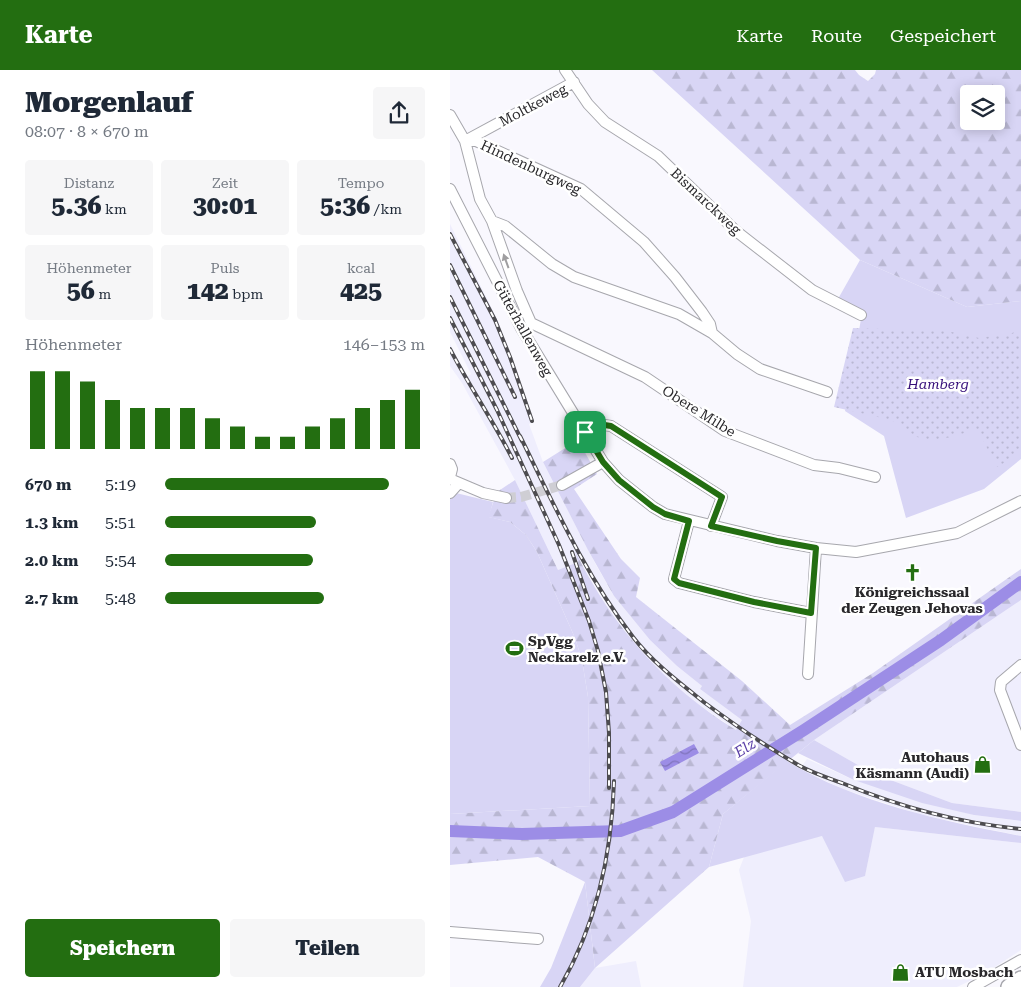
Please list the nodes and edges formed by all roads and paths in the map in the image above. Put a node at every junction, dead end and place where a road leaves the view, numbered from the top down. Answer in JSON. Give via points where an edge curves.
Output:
{"nodes":[{"id":1,"x":565,"y":70,"type":"edge"},
{"id":2,"x":574,"y":82,"type":"junction"},
{"id":3,"x":450,"y":115,"type":"edge"},
{"id":4,"x":465,"y":141,"type":"junction"},
{"id":5,"x":450,"y":189,"type":"edge"},
{"id":6,"x":492,"y":221,"type":"junction"},
{"id":7,"x":861,"y":316,"type":"dead end"},
{"id":8,"x":531,"y":323,"type":"junction"},
{"id":9,"x":521,"y":328,"type":"junction"},
{"id":10,"x":712,"y":333,"type":"junction"},
{"id":11,"x":827,"y":392,"type":"dead end"},
{"id":12,"x":585,"y":432,"type":"junction"},
{"id":13,"x":603,"y":462,"type":"junction"},
{"id":14,"x":450,"y":464,"type":"edge"},
{"id":15,"x":876,"y":477,"type":"dead end"},
{"id":16,"x":453,"y":480,"type":"edge"},
{"id":17,"x":562,"y":485,"type":"tunnel mouth"},
{"id":18,"x":450,"y":492,"type":"edge"},
{"id":19,"x":506,"y":498,"type":"tunnel mouth"},
{"id":20,"x":1021,"y":501,"type":"edge"},
{"id":21,"x":689,"y":521,"type":"junction"},
{"id":22,"x":711,"y":526,"type":"junction"},
{"id":23,"x":816,"y":548,"type":"junction"},
{"id":24,"x":811,"y":613,"type":"junction"},
{"id":25,"x":1021,"y":665,"type":"edge"},
{"id":26,"x":808,"y":674,"type":"dead end"},
{"id":27,"x":1021,"y":745,"type":"edge"},
{"id":28,"x":450,"y":932,"type":"edge"},
{"id":29,"x":538,"y":939,"type":"dead end"},
{"id":30,"x":1021,"y":960,"type":"edge"},
{"id":31,"x":1021,"y":979,"type":"edge"},
{"id":32,"x":973,"y":987,"type":"edge"},
{"id":33,"x":1009,"y":987,"type":"edge"}],
"edges":[{"from":1,"to":2,"type":"street","name":"Bismarckweg"},
{"from":2,"to":4,"type":"street","name":"Moltkeweg"},
{"from":2,"to":7,"type":"street","name":"Bismarckweg","via":[[605,122],[658,156],[736,231],[812,290]]},
{"from":3,"to":4,"type":"street"},
{"from":4,"to":6,"type":"street","via":[[480,199]]},
{"from":4,"to":10,"type":"street","name":"Hindenburgweg","via":[[476,141],[581,189],[650,249],[702,312]]},
{"from":5,"to":9,"type":"street","name":"Güterhallenweg"},
{"from":8,"to":6,"type":"street","one_way":true},
{"from":6,"to":10,"type":"street","via":[[506,226],[552,264],[574,277],[679,314]]},
{"from":8,"to":9,"type":"street"},
{"from":8,"to":15,"type":"street","name":"Obere Milbe","via":[[645,377],[725,431],[814,466]]},
{"from":9,"to":12,"type":"street","name":"Güterhallenweg"},
{"from":10,"to":11,"type":"street","via":[[760,370]]},
{"from":12,"to":13,"type":"street","name":"Güterhallenweg"},
{"from":12,"to":22,"type":"street","via":[[598,424],[611,426],[722,497]]},
{"from":13,"to":17,"type":"street"},
{"from":13,"to":21,"type":"street","name":"Güterhallenweg","via":[[619,480],[653,507]]},
{"from":14,"to":16,"type":"street"},
{"from":16,"to":18,"type":"street"},
{"from":16,"to":19,"type":"street","via":[[483,493]]},
{"from":20,"to":23,"type":"street","name":"Güterhallenweg","via":[[957,533],[856,552]]},
{"from":21,"to":22,"type":"street","name":"Güterhallenweg"},
{"from":21,"to":24,"type":"street","via":[[674,579],[679,583]]},
{"from":22,"to":23,"type":"street","name":"Güterhallenweg"},
{"from":23,"to":24,"type":"street"},
{"from":24,"to":26,"type":"street"},
{"from":25,"to":27,"type":"street","via":[[1001,682],[1000,690]]},
{"from":28,"to":29,"type":"street"},
{"from":30,"to":32,"type":"street"},
{"from":31,"to":33,"type":"highway"}]}
